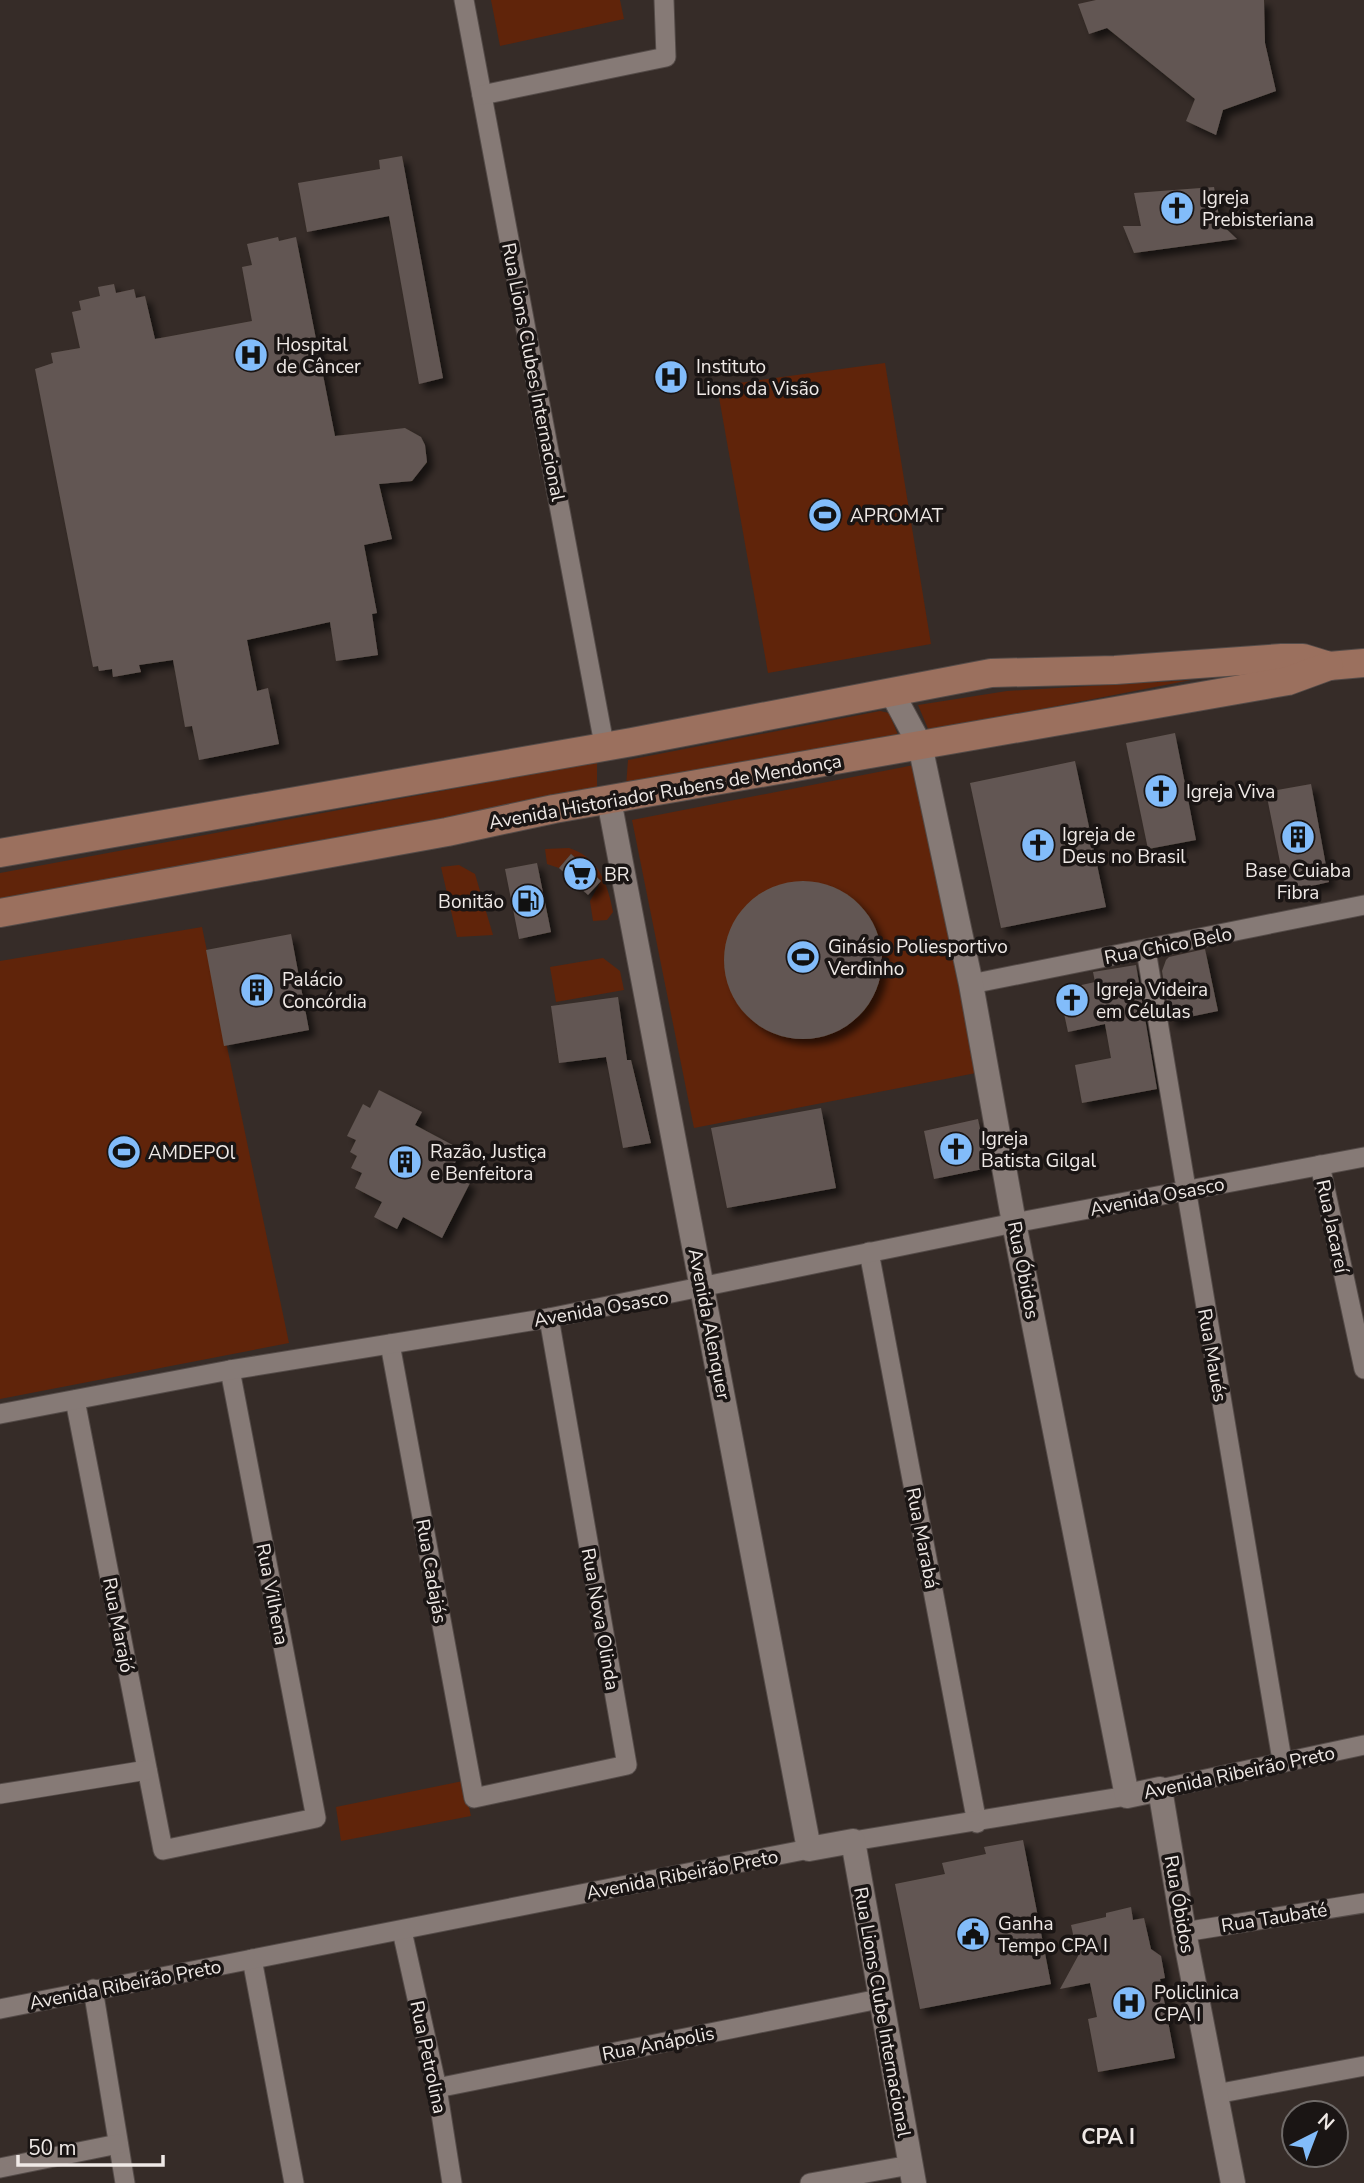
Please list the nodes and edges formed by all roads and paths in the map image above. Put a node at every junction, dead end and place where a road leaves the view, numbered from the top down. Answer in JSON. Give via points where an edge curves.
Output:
{"nodes":[{"id":1,"x":464,"y":0,"type":"edge"},
{"id":2,"x":664,"y":0,"type":"edge"},
{"id":3,"x":482,"y":95,"type":"junction"},
{"id":4,"x":1364,"y":663,"type":"edge"},
{"id":5,"x":1329,"y":666,"type":"junction"},
{"id":6,"x":1115,"y":670,"type":"junction"},
{"id":7,"x":891,"y":691,"type":"junction"},
{"id":8,"x":1102,"y":716,"type":"junction"},
{"id":9,"x":604,"y":744,"type":"junction"},
{"id":10,"x":920,"y":745,"type":"junction"},
{"id":11,"x":609,"y":800,"type":"junction"},
{"id":12,"x":0,"y":853,"type":"edge"},
{"id":13,"x":1364,"y":905,"type":"edge"},
{"id":14,"x":0,"y":913,"type":"edge"},
{"id":15,"x":1146,"y":950,"type":"junction"},
{"id":16,"x":971,"y":984,"type":"junction"},
{"id":17,"x":1364,"y":1157,"type":"edge"},
{"id":18,"x":1320,"y":1165,"type":"junction"},
{"id":19,"x":1185,"y":1191,"type":"junction"},
{"id":20,"x":1014,"y":1223,"type":"junction"},
{"id":21,"x":869,"y":1252,"type":"junction"},
{"id":22,"x":704,"y":1289,"type":"junction"},
{"id":23,"x":549,"y":1318,"type":"junction"},
{"id":24,"x":390,"y":1343,"type":"junction"},
{"id":25,"x":1364,"y":1369,"type":"edge"},
{"id":26,"x":230,"y":1370,"type":"junction"},
{"id":27,"x":75,"y":1400,"type":"junction"},
{"id":28,"x":0,"y":1414,"type":"edge"},
{"id":29,"x":1364,"y":1745,"type":"edge"},
{"id":30,"x":1282,"y":1760,"type":"junction"},
{"id":31,"x":147,"y":1770,"type":"junction"},
{"id":32,"x":1160,"y":1789,"type":"junction"},
{"id":33,"x":0,"y":1794,"type":"edge"},
{"id":34,"x":1127,"y":1796,"type":"junction"},
{"id":35,"x":474,"y":1798,"type":"joint"},
{"id":36,"x":976,"y":1823,"type":"junction"},
{"id":37,"x":853,"y":1841,"type":"junction"},
{"id":38,"x":809,"y":1849,"type":"junction"},
{"id":39,"x":163,"y":1850,"type":"joint"},
{"id":40,"x":1364,"y":1902,"type":"edge"},
{"id":41,"x":402,"y":1931,"type":"junction"},
{"id":42,"x":1184,"y":1932,"type":"junction"},
{"id":43,"x":252,"y":1959,"type":"junction"},
{"id":44,"x":93,"y":1989,"type":"junction"},
{"id":45,"x":879,"y":1999,"type":"junction"},
{"id":46,"x":0,"y":2009,"type":"edge"},
{"id":47,"x":1364,"y":2066,"type":"edge"},
{"id":48,"x":437,"y":2088,"type":"junction"},
{"id":49,"x":1216,"y":2094,"type":"junction"},
{"id":50,"x":118,"y":2144,"type":"junction"},
{"id":51,"x":0,"y":2168,"type":"edge"},
{"id":52,"x":912,"y":2174,"type":"edge"},
{"id":53,"x":125,"y":2183,"type":"edge"},
{"id":54,"x":294,"y":2183,"type":"edge"},
{"id":55,"x":452,"y":2183,"type":"edge"},
{"id":56,"x":810,"y":2183,"type":"edge"},
{"id":57,"x":1233,"y":2183,"type":"edge"}],
"edges":[{"from":1,"to":3,"type":"street","name":"Rua Lions Clubes Internacional"},
{"from":2,"to":3,"type":"street","via":[[666,57]]},
{"from":3,"to":9,"type":"street","name":"Rua Lions Clubes Internacional"},
{"from":4,"to":5,"type":"main road","name":"Avenida Historiador Rubens de Mendonça"},
{"from":5,"to":6,"type":"main road","name":"Avenida Historiador Rubens de Mendonça","via":[[1303,658],[1282,658]]},
{"from":5,"to":8,"type":"main road","name":"Avenida Historiador Rubens de Mendonça","via":[[1288,681]]},
{"from":6,"to":7,"type":"main road","name":"Avenida Historiador Rubens de Mendonça","via":[[991,673]]},
{"from":6,"to":8,"type":"main road"},
{"from":7,"to":9,"type":"main road","name":"Avenida Historiador Rubens de Mendonça"},
{"from":7,"to":10,"type":"street","name":"Rua Óbidos"},
{"from":8,"to":10,"type":"main road","name":"Avenida Historiador Rubens de Mendonça"},
{"from":9,"to":12,"type":"main road","name":"Avenida Historiador Rubens de Mendonça"},
{"from":10,"to":11,"type":"main road","name":"Avenida Historiador Rubens de Mendonça"},
{"from":10,"to":16,"type":"street","name":"Rua Óbidos"},
{"from":11,"to":14,"type":"main road","name":"Avenida Historiador Rubens de Mendonça"},
{"from":11,"to":22,"type":"street","name":"Avenida Alenquer"},
{"from":13,"to":15,"type":"street","name":"Rua Chico Belo"},
{"from":15,"to":16,"type":"street","name":"Rua Chico Belo"},
{"from":15,"to":19,"type":"street","name":"Rua Maués"},
{"from":16,"to":20,"type":"street","name":"Rua Óbidos"},
{"from":17,"to":18,"type":"street","name":"Avenida Osasco"},
{"from":18,"to":19,"type":"street","name":"Avenida Osasco"},
{"from":18,"to":25,"type":"street","name":"Rua Jacareí"},
{"from":19,"to":20,"type":"street","name":"Avenida Osasco"},
{"from":19,"to":30,"type":"street","name":"Rua Maués"},
{"from":20,"to":21,"type":"street","name":"Avenida Osasco"},
{"from":20,"to":34,"type":"street","name":"Rua Óbidos"},
{"from":21,"to":22,"type":"street","name":"Avenida Osasco"},
{"from":21,"to":36,"type":"street","name":"Rua Marabá"},
{"from":22,"to":23,"type":"street","name":"Avenida Osasco"},
{"from":22,"to":38,"type":"street","name":"Avenida Alenquer"},
{"from":23,"to":24,"type":"street","name":"Avenida Osasco"},
{"from":23,"to":35,"type":"street","name":"Rua Nova Olinda","via":[[627,1765]]},
{"from":24,"to":26,"type":"street","name":"Avenida Osasco"},
{"from":24,"to":35,"type":"street","name":"Rua Cadajás"},
{"from":26,"to":27,"type":"street","name":"Avenida Osasco"},
{"from":26,"to":39,"type":"street","name":"Rua Vilhena","via":[[316,1818]]},
{"from":27,"to":28,"type":"street","name":"Avenida Osasco"},
{"from":27,"to":31,"type":"street","name":"Rua Marajó"},
{"from":29,"to":30,"type":"street","name":"Avenida Ribeirão Preto"},
{"from":30,"to":32,"type":"street","name":"Avenida Ribeirão Preto"},
{"from":31,"to":33,"type":"street"},
{"from":31,"to":39,"type":"street","name":"Rua Marajó"},
{"from":32,"to":34,"type":"street","name":"Avenida Ribeirão Preto"},
{"from":32,"to":42,"type":"street","name":"Rua Óbidos"},
{"from":34,"to":36,"type":"street","name":"Avenida Ribeirão Preto"},
{"from":36,"to":37,"type":"street","name":"Avenida Ribeirão Preto"},
{"from":37,"to":38,"type":"street","name":"Avenida Ribeirão Preto"},
{"from":37,"to":45,"type":"street","name":"Rua Lions Clube Internacional"},
{"from":38,"to":41,"type":"street","name":"Avenida Ribeirão Preto"},
{"from":40,"to":42,"type":"street","name":"Rua Taubaté"},
{"from":41,"to":43,"type":"street","name":"Avenida Ribeirão Preto"},
{"from":41,"to":48,"type":"street","name":"Rua Petrolina"},
{"from":42,"to":49,"type":"street","name":"Rua Óbidos"},
{"from":43,"to":44,"type":"street","name":"Avenida Ribeirão Preto"},
{"from":43,"to":54,"type":"street"},
{"from":44,"to":46,"type":"street","name":"Avenida Ribeirão Preto"},
{"from":44,"to":50,"type":"street"},
{"from":45,"to":48,"type":"street","name":"Rua Anápolis"},
{"from":45,"to":52,"type":"street","name":"Rua Lions Clube Internacional"},
{"from":47,"to":49,"type":"street"},
{"from":48,"to":55,"type":"street","name":"Rua Petrolina"},
{"from":49,"to":57,"type":"street","name":"Rua Óbidos"},
{"from":50,"to":51,"type":"street"},
{"from":50,"to":53,"type":"street"},
{"from":52,"to":56,"type":"street"}]}
